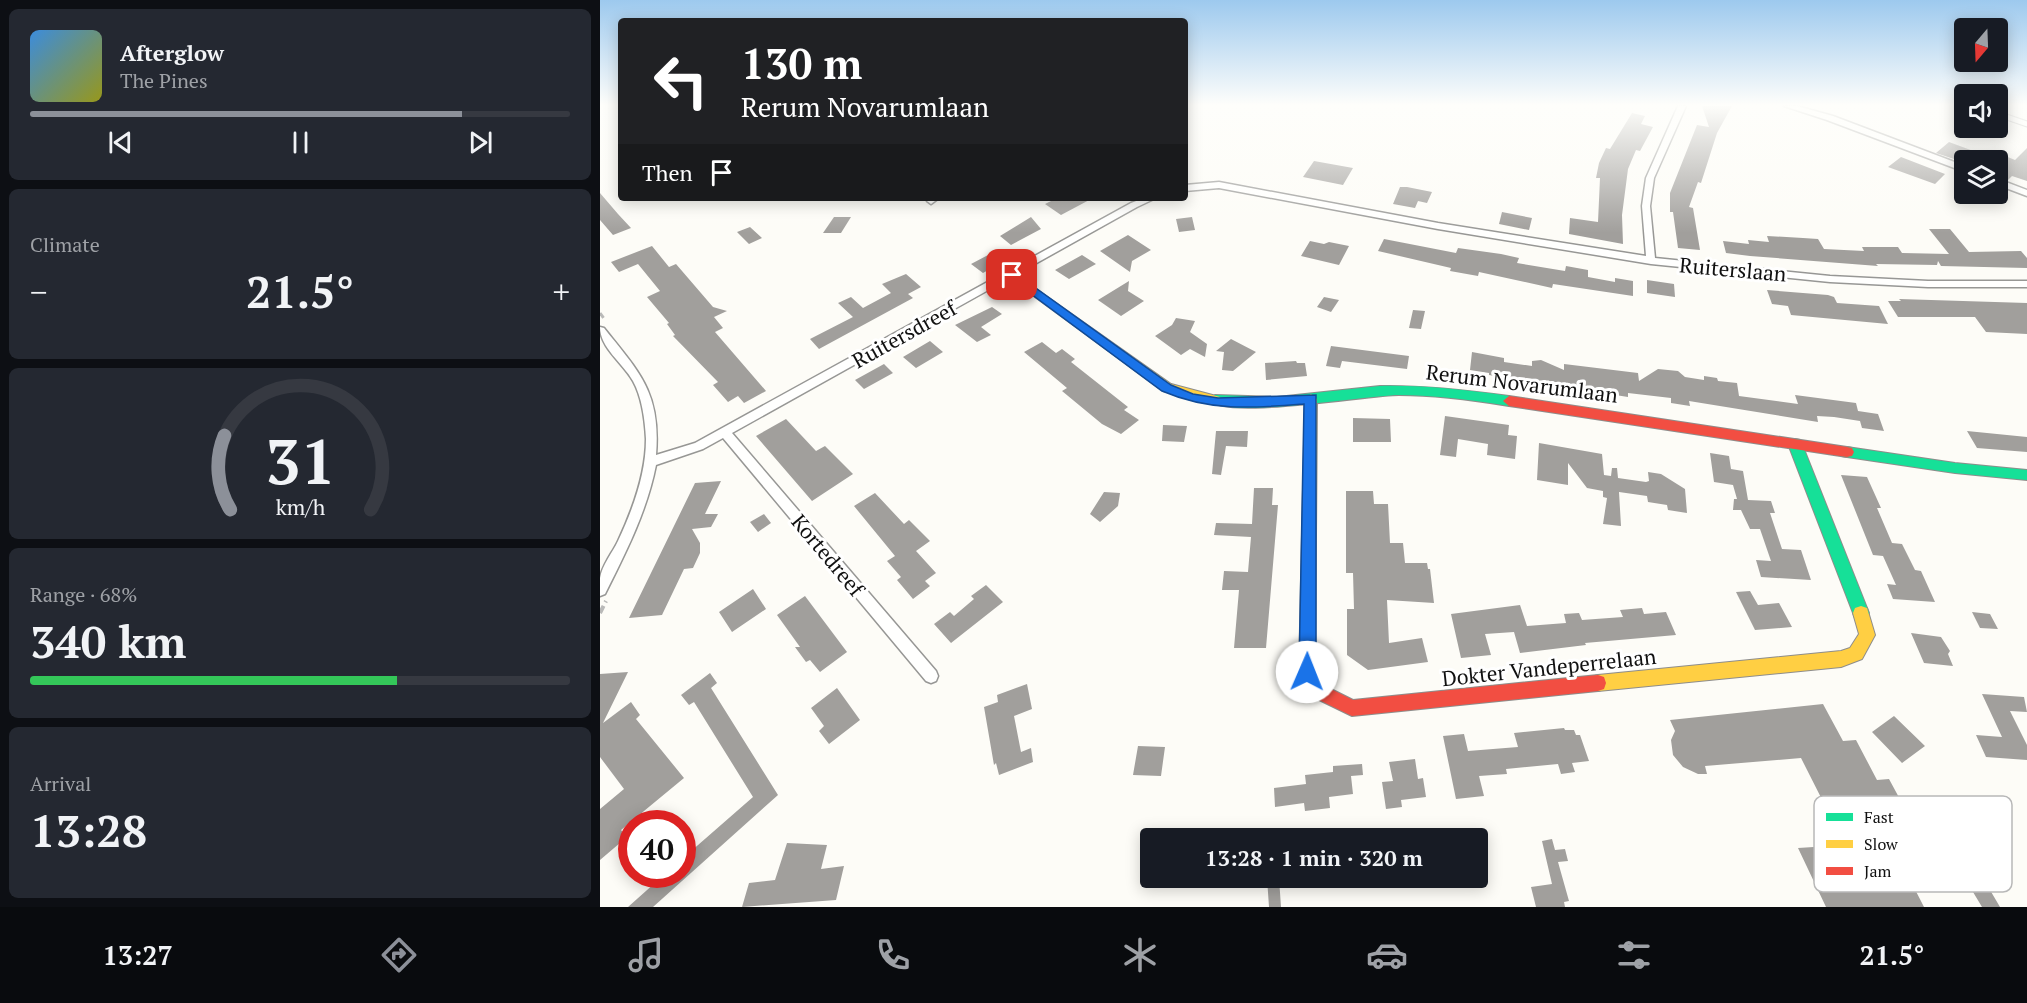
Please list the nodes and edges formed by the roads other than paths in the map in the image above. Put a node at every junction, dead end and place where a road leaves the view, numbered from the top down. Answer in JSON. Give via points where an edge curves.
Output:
{"nodes":[{"id":1,"x":1663,"y":148,"type":"edge"},
{"id":2,"x":1909,"y":148,"type":"edge"},
{"id":3,"x":1954,"y":166,"type":"edge"},
{"id":4,"x":2008,"y":186,"type":"edge"},
{"id":5,"x":1188,"y":188,"type":"edge"},
{"id":6,"x":2027,"y":193,"type":"edge"},
{"id":7,"x":1144,"y":201,"type":"edge"},
{"id":8,"x":1651,"y":261,"type":"junction"},
{"id":9,"x":1012,"y":275,"type":"junction"},
{"id":10,"x":2027,"y":284,"type":"edge"},
{"id":11,"x":600,"y":331,"type":"edge"},
{"id":12,"x":1311,"y":399,"type":"junction"},
{"id":13,"x":725,"y":433,"type":"junction"},
{"id":14,"x":1795,"y":444,"type":"junction"},
{"id":15,"x":652,"y":461,"type":"junction"},
{"id":16,"x":2027,"y":476,"type":"edge"},
{"id":17,"x":600,"y":590,"type":"edge"},
{"id":18,"x":931,"y":676,"type":"dead end"}],
"edges":[{"from":1,"to":8,"type":"street","via":[[1647,192]]},
{"from":2,"to":3,"type":"street"},
{"from":4,"to":6,"type":"street"},
{"from":5,"to":8,"type":"street","name":"Ruiterslaan","via":[[1236,187],[1441,227]]},
{"from":7,"to":9,"type":"street","name":"Ruitersdreef"},
{"from":8,"to":10,"type":"street","name":"Ruiterslaan","via":[[1901,283]]},
{"from":9,"to":12,"type":"street","name":"Rerum Novarumlaan","via":[[1167,388],[1183,395],[1218,402]]},
{"from":9,"to":13,"type":"street","name":"Ruitersdreef"},
{"from":11,"to":15,"type":"street","via":[[641,385],[653,433]]},
{"from":12,"to":14,"type":"street","name":"Rerum Novarumlaan","via":[[1409,390],[1451,392]]},
{"from":12,"to":14,"type":"street","name":"Dokter Vandeperrelaan","via":[[1307,672],[1314,686],[1333,702],[1352,708],[1841,659],[1856,654],[1867,635],[1856,597]]},
{"from":13,"to":15,"type":"street","name":"Ruitersdreef"},
{"from":13,"to":18,"type":"street","name":"Kortedreef"},
{"from":14,"to":16,"type":"street","name":"Rerum Novarumlaan"},
{"from":15,"to":17,"type":"street","via":[[633,527]]}]}
